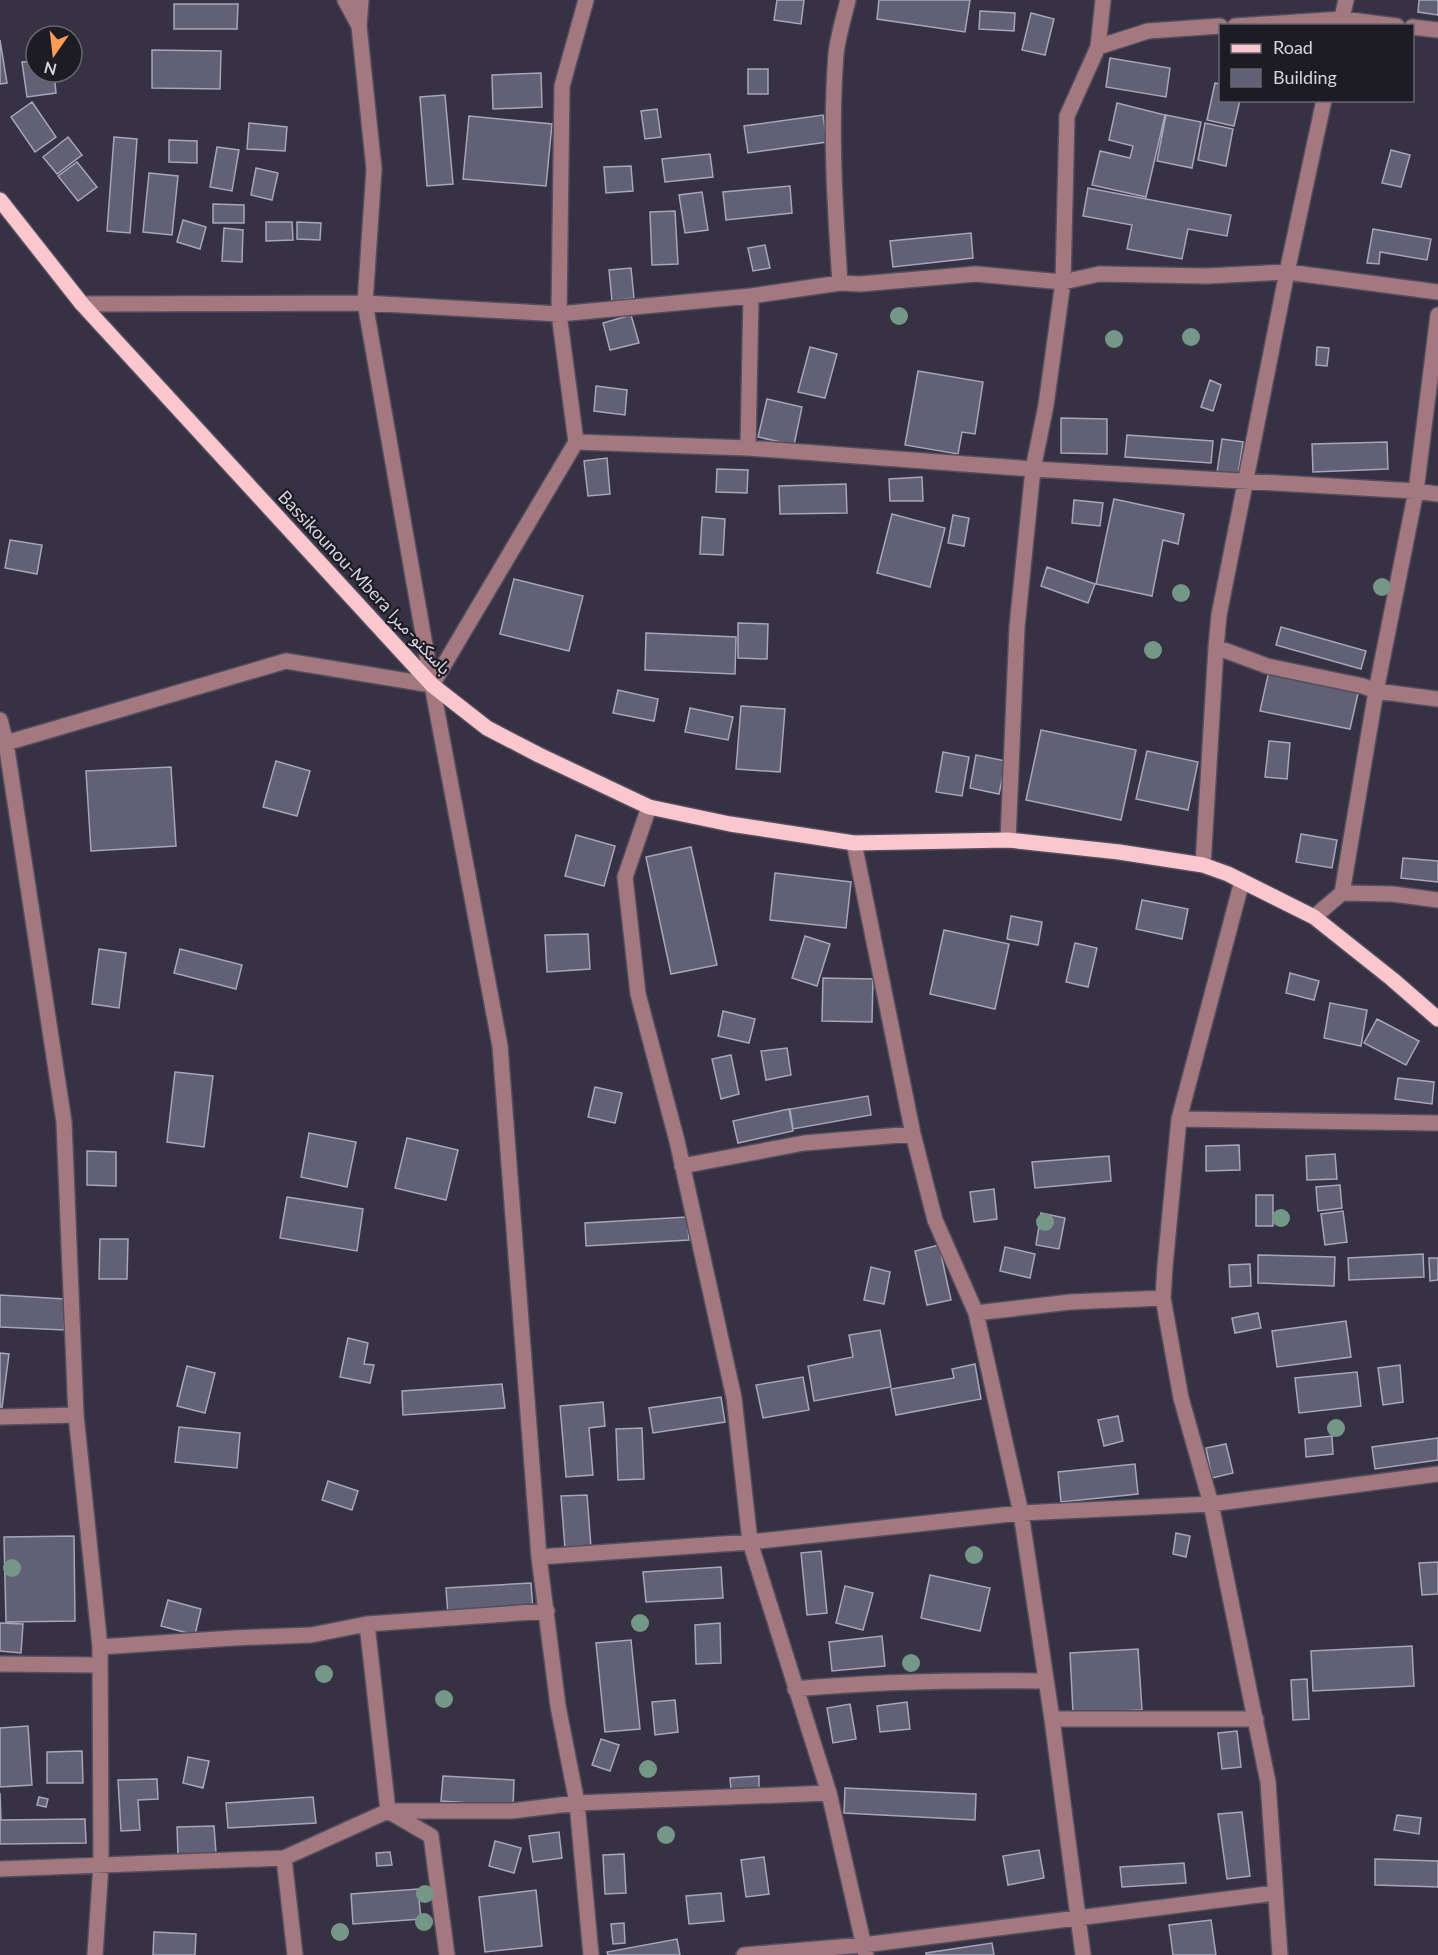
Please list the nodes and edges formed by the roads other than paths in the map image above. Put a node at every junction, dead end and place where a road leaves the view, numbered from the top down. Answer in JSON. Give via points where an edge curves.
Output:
{"nodes":[{"id":1,"x":345,"y":0,"type":"edge"},
{"id":2,"x":361,"y":0,"type":"edge"},
{"id":3,"x":586,"y":0,"type":"edge"},
{"id":4,"x":848,"y":0,"type":"edge"},
{"id":5,"x":1103,"y":0,"type":"edge"},
{"id":6,"x":1346,"y":0,"type":"edge"},
{"id":7,"x":1341,"y":22,"type":"edge"},
{"id":8,"x":1288,"y":24,"type":"edge"},
{"id":9,"x":1369,"y":24,"type":"edge"},
{"id":10,"x":359,"y":26,"type":"junction"},
{"id":11,"x":1219,"y":26,"type":"edge"},
{"id":12,"x":1414,"y":27,"type":"edge"},
{"id":13,"x":1438,"y":30,"type":"edge"},
{"id":14,"x":1098,"y":47,"type":"junction"},
{"id":15,"x":1324,"y":102,"type":"edge"},
{"id":16,"x":0,"y":200,"type":"edge"},
{"id":17,"x":1287,"y":272,"type":"junction"},
{"id":18,"x":1063,"y":282,"type":"junction"},
{"id":19,"x":840,"y":283,"type":"junction"},
{"id":20,"x":1438,"y":292,"type":"edge"},
{"id":21,"x":750,"y":296,"type":"junction"},
{"id":22,"x":365,"y":303,"type":"junction"},
{"id":23,"x":82,"y":304,"type":"junction"},
{"id":24,"x":558,"y":314,"type":"junction"},
{"id":25,"x":1438,"y":315,"type":"edge"},
{"id":26,"x":576,"y":442,"type":"junction"},
{"id":27,"x":748,"y":448,"type":"junction"},
{"id":28,"x":1033,"y":469,"type":"junction"},
{"id":29,"x":1247,"y":482,"type":"junction"},
{"id":30,"x":1416,"y":491,"type":"junction"},
{"id":31,"x":1438,"y":494,"type":"edge"},
{"id":32,"x":1216,"y":647,"type":"junction"},
{"id":33,"x":432,"y":685,"type":"junction"},
{"id":34,"x":1376,"y":691,"type":"junction"},
{"id":35,"x":1438,"y":699,"type":"edge"},
{"id":36,"x":0,"y":720,"type":"edge"},
{"id":37,"x":2,"y":747,"type":"edge"},
{"id":38,"x":649,"y":807,"type":"junction"},
{"id":39,"x":1008,"y":840,"type":"junction"},
{"id":40,"x":855,"y":843,"type":"junction"},
{"id":41,"x":1203,"y":865,"type":"junction"},
{"id":42,"x":1242,"y":881,"type":"junction"},
{"id":43,"x":1342,"y":893,"type":"junction"},
{"id":44,"x":1438,"y":900,"type":"edge"},
{"id":45,"x":1314,"y":917,"type":"junction"},
{"id":46,"x":1438,"y":1019,"type":"edge"},
{"id":47,"x":1179,"y":1119,"type":"junction"},
{"id":48,"x":1438,"y":1123,"type":"edge"},
{"id":49,"x":913,"y":1134,"type":"junction"},
{"id":50,"x":682,"y":1166,"type":"junction"},
{"id":51,"x":1163,"y":1298,"type":"junction"},
{"id":52,"x":976,"y":1313,"type":"junction"},
{"id":53,"x":76,"y":1415,"type":"junction"},
{"id":54,"x":0,"y":1417,"type":"edge"},
{"id":55,"x":1438,"y":1474,"type":"edge"},
{"id":56,"x":1211,"y":1504,"type":"junction"},
{"id":57,"x":1021,"y":1513,"type":"junction"},
{"id":58,"x":750,"y":1542,"type":"junction"},
{"id":59,"x":539,"y":1557,"type":"junction"},
{"id":60,"x":547,"y":1611,"type":"junction"},
{"id":61,"x":368,"y":1624,"type":"junction"},
{"id":62,"x":100,"y":1647,"type":"junction"},
{"id":63,"x":0,"y":1664,"type":"edge"},
{"id":64,"x":100,"y":1665,"type":"junction"},
{"id":65,"x":1045,"y":1681,"type":"junction"},
{"id":66,"x":795,"y":1689,"type":"junction"},
{"id":67,"x":1052,"y":1719,"type":"junction"},
{"id":68,"x":1256,"y":1719,"type":"junction"},
{"id":69,"x":829,"y":1793,"type":"junction"},
{"id":70,"x":577,"y":1803,"type":"junction"},
{"id":71,"x":388,"y":1811,"type":"junction"},
{"id":72,"x":284,"y":1858,"type":"junction"},
{"id":73,"x":101,"y":1864,"type":"junction"},
{"id":74,"x":0,"y":1869,"type":"edge"},
{"id":75,"x":1275,"y":1893,"type":"junction"},
{"id":76,"x":1077,"y":1917,"type":"junction"},
{"id":77,"x":864,"y":1950,"type":"edge"},
{"id":78,"x":95,"y":1955,"type":"edge"},
{"id":79,"x":295,"y":1955,"type":"edge"},
{"id":80,"x":447,"y":1955,"type":"edge"},
{"id":81,"x":591,"y":1955,"type":"edge"},
{"id":82,"x":744,"y":1955,"type":"edge"},
{"id":83,"x":1083,"y":1955,"type":"edge"},
{"id":84,"x":1280,"y":1955,"type":"edge"}],
"edges":[{"from":1,"to":10,"type":"street"},
{"from":2,"to":10,"type":"street"},
{"from":3,"to":24,"type":"street","via":[[562,86]]},
{"from":4,"to":19,"type":"street","via":[[836,52],[834,108]]},
{"from":5,"to":14,"type":"street"},
{"from":6,"to":7,"type":"street"},
{"from":7,"to":8,"type":"street"},
{"from":7,"to":9,"type":"street"},
{"from":10,"to":22,"type":"street","via":[[374,170]]},
{"from":11,"to":14,"type":"street","via":[[1148,31]]},
{"from":12,"to":13,"type":"street"},
{"from":14,"to":18,"type":"street","via":[[1067,116]]},
{"from":15,"to":17,"type":"street"},
{"from":16,"to":23,"type":"main road","name":"Bassikounou-Mbera باسكنو-مبرا"},
{"from":17,"to":18,"type":"street","via":[[1206,276],[1099,274]]},
{"from":17,"to":20,"type":"street"},
{"from":17,"to":29,"type":"street"},
{"from":18,"to":19,"type":"street","via":[[976,274]]},
{"from":18,"to":28,"type":"street"},
{"from":19,"to":21,"type":"street"},
{"from":21,"to":24,"type":"street"},
{"from":21,"to":27,"type":"street"},
{"from":22,"to":23,"type":"street"},
{"from":22,"to":24,"type":"street"},
{"from":22,"to":33,"type":"street"},
{"from":23,"to":33,"type":"main road","name":"Bassikounou-Mbera باسكنو-مبرا"},
{"from":24,"to":26,"type":"street"},
{"from":25,"to":30,"type":"street"},
{"from":26,"to":27,"type":"street"},
{"from":26,"to":33,"type":"street"},
{"from":27,"to":28,"type":"street"},
{"from":28,"to":29,"type":"street"},
{"from":28,"to":39,"type":"street","via":[[1017,627]]},
{"from":29,"to":30,"type":"street"},
{"from":29,"to":32,"type":"street"},
{"from":30,"to":31,"type":"street"},
{"from":30,"to":34,"type":"street"},
{"from":32,"to":34,"type":"street","via":[[1267,666]]},
{"from":32,"to":41,"type":"street"},
{"from":33,"to":37,"type":"street","via":[[286,661]]},
{"from":33,"to":38,"type":"main road","name":"Bassikounou-Mbera باسكنو-مبرا","via":[[488,728]]},
{"from":33,"to":59,"type":"street","via":[[500,1046]]},
{"from":34,"to":35,"type":"street"},
{"from":34,"to":43,"type":"street"},
{"from":36,"to":37,"type":"street"},
{"from":37,"to":53,"type":"street","via":[[64,1122]]},
{"from":38,"to":40,"type":"main road","name":"Bassikounou-Mbera باسكنو-مبرا"},
{"from":38,"to":50,"type":"street","via":[[625,877],[638,994]]},
{"from":39,"to":40,"type":"main road","name":"Bassikounou-Mbera باسكنو-مبرا"},
{"from":39,"to":41,"type":"main road","name":"Bassikounou-Mbera باسكنو-مبرا"},
{"from":40,"to":49,"type":"street"},
{"from":41,"to":42,"type":"main road","name":"Bassikounou-Mbera باسكنو-مبرا"},
{"from":42,"to":45,"type":"main road","name":"Bassikounou-Mbera باسكنو-مبرا"},
{"from":42,"to":47,"type":"street"},
{"from":43,"to":44,"type":"street"},
{"from":43,"to":45,"type":"street"},
{"from":45,"to":46,"type":"main road","name":"Bassikounou-Mbera باسكنو-مبرا"},
{"from":47,"to":48,"type":"street"},
{"from":47,"to":51,"type":"street"},
{"from":49,"to":50,"type":"street","via":[[804,1143]]},
{"from":49,"to":52,"type":"street","via":[[935,1220]]},
{"from":50,"to":58,"type":"street","via":[[734,1398]]},
{"from":51,"to":52,"type":"street","via":[[1070,1302]]},
{"from":51,"to":56,"type":"street","via":[[1180,1398]]},
{"from":52,"to":57,"type":"street"},
{"from":53,"to":54,"type":"street"},
{"from":53,"to":62,"type":"street"},
{"from":55,"to":56,"type":"street"},
{"from":56,"to":57,"type":"street"},
{"from":56,"to":68,"type":"street"},
{"from":57,"to":58,"type":"street"},
{"from":57,"to":65,"type":"street"},
{"from":58,"to":59,"type":"street"},
{"from":58,"to":66,"type":"street"},
{"from":59,"to":60,"type":"street"},
{"from":60,"to":61,"type":"street"},
{"from":60,"to":70,"type":"street","via":[[558,1706]]},
{"from":61,"to":62,"type":"street","via":[[311,1635]]},
{"from":61,"to":71,"type":"street"},
{"from":62,"to":64,"type":"street"},
{"from":63,"to":64,"type":"street"},
{"from":64,"to":73,"type":"street"},
{"from":65,"to":66,"type":"street","via":[[946,1680]]},
{"from":65,"to":67,"type":"street"},
{"from":66,"to":69,"type":"street"},
{"from":67,"to":68,"type":"street"},
{"from":67,"to":76,"type":"street"},
{"from":68,"to":75,"type":"street","via":[[1268,1782]]},
{"from":69,"to":70,"type":"street"},
{"from":69,"to":77,"type":"street"},
{"from":70,"to":71,"type":"street","via":[[512,1811]]},
{"from":70,"to":81,"type":"street"},
{"from":71,"to":72,"type":"street"},
{"from":71,"to":80,"type":"street","via":[[431,1836]]},
{"from":72,"to":73,"type":"street"},
{"from":72,"to":79,"type":"street"},
{"from":73,"to":74,"type":"street"},
{"from":73,"to":78,"type":"street"},
{"from":75,"to":76,"type":"street"},
{"from":75,"to":84,"type":"street"},
{"from":76,"to":77,"type":"street"},
{"from":76,"to":83,"type":"street"},
{"from":77,"to":82,"type":"street"}]}
